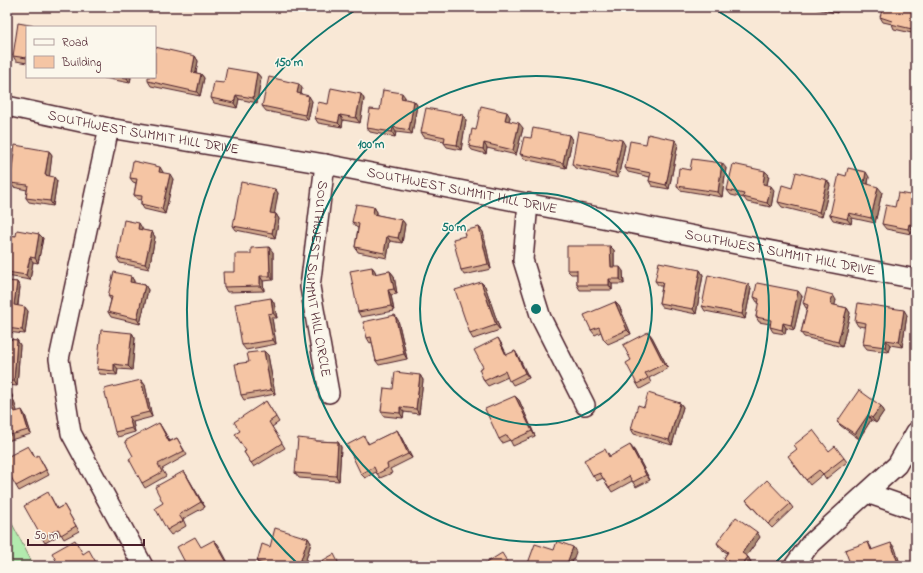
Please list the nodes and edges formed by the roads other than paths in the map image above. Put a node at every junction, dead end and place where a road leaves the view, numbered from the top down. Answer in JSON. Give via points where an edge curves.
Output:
{"nodes":[{"id":1,"x":7,"y":106,"type":"edge"},
{"id":2,"x":109,"y":128,"type":"junction"},
{"id":3,"x":325,"y":164,"type":"junction"},
{"id":4,"x":528,"y":203,"type":"junction"},
{"id":5,"x":916,"y":279,"type":"edge"},
{"id":6,"x":329,"y":393,"type":"dead end"},
{"id":7,"x":585,"y":406,"type":"dead end"},
{"id":8,"x":916,"y":432,"type":"edge"},
{"id":9,"x":867,"y":493,"type":"junction"},
{"id":10,"x":916,"y":510,"type":"edge"},
{"id":11,"x":143,"y":566,"type":"edge"},
{"id":12,"x":794,"y":566,"type":"edge"}],
"edges":[{"from":1,"to":2,"type":"street","name":"SOUTHWEST SUMMIT HILL DRIVE"},
{"from":2,"to":3,"type":"street","name":"SOUTHWEST SUMMIT HILL DRIVE"},
{"from":2,"to":11,"type":"street","via":[[59,359],[71,433]]},
{"from":3,"to":4,"type":"street","name":"SOUTHWEST SUMMIT HILL DRIVE"},
{"from":3,"to":6,"type":"street","name":"SOUTHWEST SUMMIT HILL CIRCLE","via":[[310,287]]},
{"from":4,"to":5,"type":"street","name":"SOUTHWEST SUMMIT HILL DRIVE"},
{"from":4,"to":7,"type":"street","via":[[523,260],[541,318]]},
{"from":8,"to":9,"type":"street","via":[[897,465]]},
{"from":9,"to":10,"type":"street"},
{"from":9,"to":12,"type":"street","via":[[810,544]]}]}
